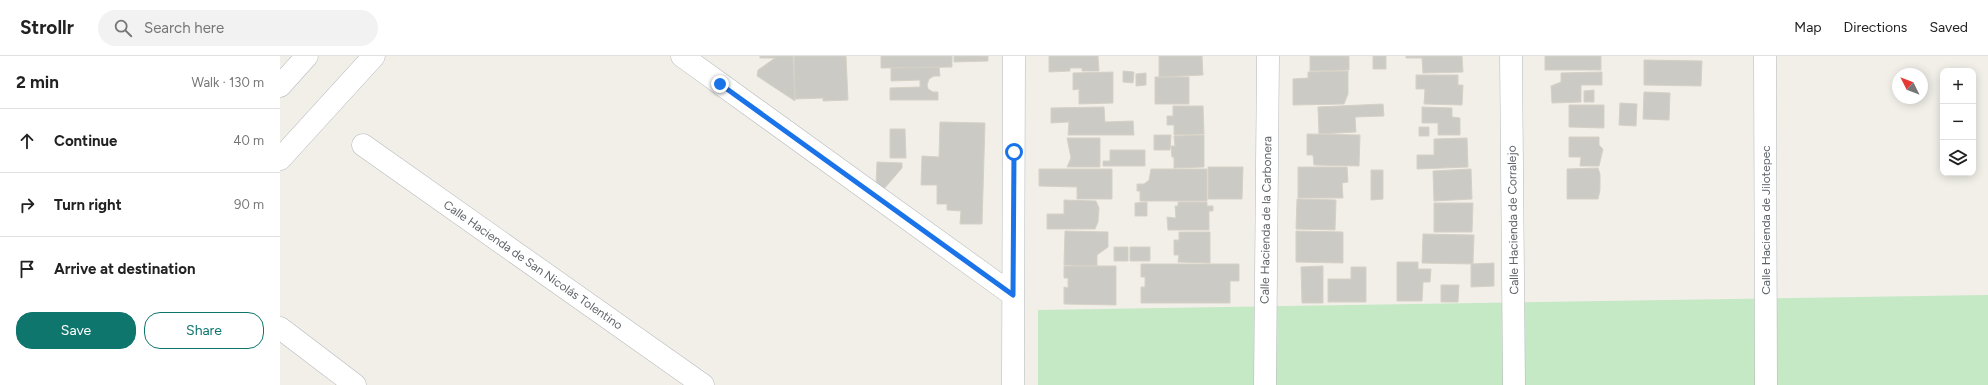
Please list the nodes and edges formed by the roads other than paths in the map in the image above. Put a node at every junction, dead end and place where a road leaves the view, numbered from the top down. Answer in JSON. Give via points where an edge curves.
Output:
{"nodes":[{"id":1,"x":307,"y":56,"type":"edge"},
{"id":2,"x":374,"y":56,"type":"edge"},
{"id":3,"x":682,"y":56,"type":"edge"},
{"id":4,"x":1014,"y":56,"type":"edge"},
{"id":5,"x":1268,"y":56,"type":"edge"},
{"id":6,"x":1511,"y":56,"type":"edge"},
{"id":7,"x":1765,"y":56,"type":"edge"},
{"id":8,"x":280,"y":86,"type":"edge"},
{"id":9,"x":363,"y":145,"type":"dead end"},
{"id":10,"x":280,"y":159,"type":"edge"},
{"id":11,"x":1013,"y":295,"type":"junction"},
{"id":12,"x":280,"y":328,"type":"edge"},
{"id":13,"x":355,"y":385,"type":"edge"},
{"id":14,"x":703,"y":385,"type":"edge"},
{"id":15,"x":1013,"y":385,"type":"edge"},
{"id":16,"x":1265,"y":385,"type":"edge"},
{"id":17,"x":1514,"y":385,"type":"edge"},
{"id":18,"x":1766,"y":385,"type":"edge"}],
"edges":[{"from":1,"to":8,"type":"street"},
{"from":2,"to":10,"type":"street"},
{"from":3,"to":11,"type":"street"},
{"from":4,"to":11,"type":"street"},
{"from":5,"to":16,"type":"street","name":"Calle Hacienda de la Carbonera"},
{"from":6,"to":17,"type":"street","name":"Calle Hacienda de Corralejo"},
{"from":7,"to":18,"type":"street","name":"Calle Hacienda de Jilotepec"},
{"from":9,"to":14,"type":"street","name":"Calle Hacienda de San Nicolás Tolentino"},
{"from":11,"to":15,"type":"street"},
{"from":12,"to":13,"type":"street"}]}
